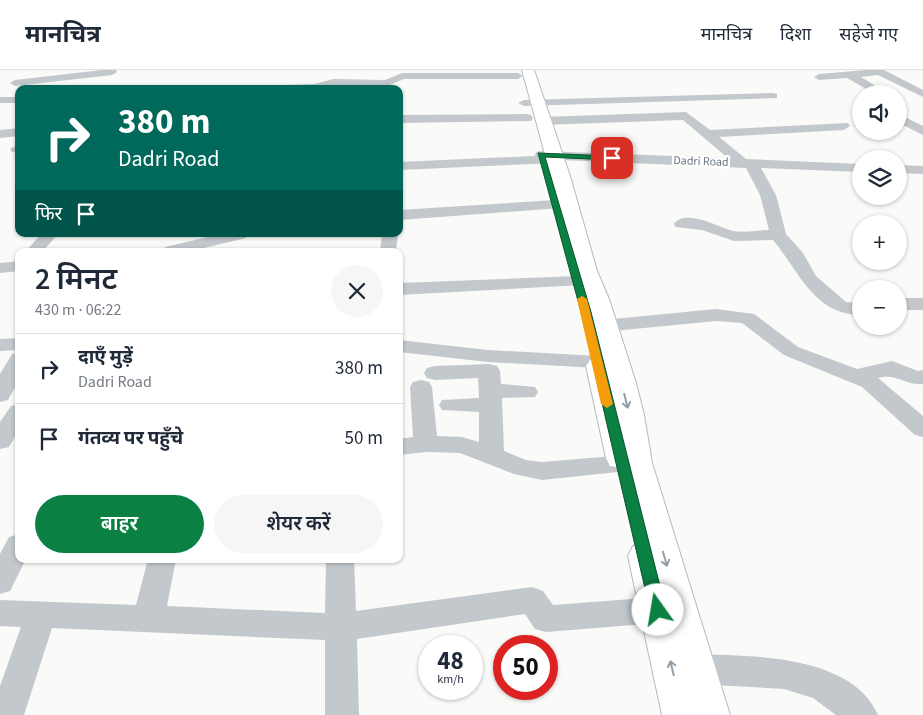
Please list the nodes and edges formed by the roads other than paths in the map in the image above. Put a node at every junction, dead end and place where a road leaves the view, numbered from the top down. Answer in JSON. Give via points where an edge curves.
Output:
{"nodes":[{"id":1,"x":71,"y":70,"type":"edge"},
{"id":2,"x":84,"y":70,"type":"edge"},
{"id":3,"x":112,"y":72,"type":"dead end"},
{"id":4,"x":521,"y":72,"type":"edge"},
{"id":5,"x":397,"y":73,"type":"edge"},
{"id":6,"x":850,"y":75,"type":"junction"},
{"id":7,"x":819,"y":77,"type":"dead end"},
{"id":8,"x":17,"y":85,"type":"edge"},
{"id":9,"x":27,"y":85,"type":"edge"},
{"id":10,"x":322,"y":85,"type":"edge"},
{"id":11,"x":868,"y":85,"type":"edge"},
{"id":12,"x":773,"y":96,"type":"dead end"},
{"id":13,"x":0,"y":100,"type":"edge"},
{"id":14,"x":15,"y":100,"type":"edge"},
{"id":15,"x":921,"y":101,"type":"edge"},
{"id":16,"x":533,"y":111,"type":"junction"},
{"id":17,"x":403,"y":119,"type":"edge"},
{"id":18,"x":907,"y":122,"type":"edge"},
{"id":19,"x":844,"y":126,"type":"dead end"},
{"id":20,"x":923,"y":131,"type":"edge"},
{"id":21,"x":15,"y":132,"type":"edge"},
{"id":22,"x":0,"y":134,"type":"edge"},
{"id":23,"x":708,"y":134,"type":"junction"},
{"id":24,"x":548,"y":158,"type":"junction"},
{"id":25,"x":750,"y":165,"type":"junction"},
{"id":26,"x":403,"y":166,"type":"edge"},
{"id":27,"x":852,"y":168,"type":"edge"},
{"id":28,"x":907,"y":169,"type":"edge"},
{"id":29,"x":923,"y":170,"type":"edge"},
{"id":30,"x":852,"y":173,"type":"edge"},
{"id":31,"x":907,"y":175,"type":"edge"},
{"id":32,"x":923,"y":176,"type":"edge"},
{"id":33,"x":555,"y":205,"type":"junction"},
{"id":34,"x":403,"y":215,"type":"edge"},
{"id":35,"x":682,"y":224,"type":"dead end"},
{"id":36,"x":778,"y":235,"type":"junction"},
{"id":37,"x":47,"y":237,"type":"edge"},
{"id":38,"x":224,"y":241,"type":"edge"},
{"id":39,"x":37,"y":248,"type":"edge"},
{"id":40,"x":187,"y":248,"type":"edge"},
{"id":41,"x":15,"y":266,"type":"edge"},
{"id":42,"x":0,"y":268,"type":"edge"},
{"id":43,"x":577,"y":281,"type":"junction"},
{"id":44,"x":403,"y":289,"type":"edge"},
{"id":45,"x":907,"y":304,"type":"edge"},
{"id":46,"x":923,"y":304,"type":"edge"},
{"id":47,"x":852,"y":308,"type":"edge"},
{"id":48,"x":604,"y":326,"type":"junction"},
{"id":49,"x":15,"y":344,"type":"edge"},
{"id":50,"x":0,"y":345,"type":"edge"},
{"id":51,"x":403,"y":346,"type":"edge"},
{"id":52,"x":607,"y":363,"type":"junction"},
{"id":53,"x":15,"y":366,"type":"edge"},
{"id":54,"x":857,"y":376,"type":"junction"},
{"id":55,"x":923,"y":377,"type":"edge"},
{"id":56,"x":527,"y":392,"type":"dead end"},
{"id":57,"x":15,"y":395,"type":"edge"},
{"id":58,"x":0,"y":396,"type":"edge"},
{"id":59,"x":490,"y":398,"type":"junction"},
{"id":60,"x":450,"y":406,"type":"dead end"},
{"id":61,"x":15,"y":418,"type":"edge"},
{"id":62,"x":923,"y":429,"type":"edge"},
{"id":63,"x":0,"y":441,"type":"edge"},
{"id":64,"x":426,"y":444,"type":"junction"},
{"id":65,"x":403,"y":447,"type":"edge"},
{"id":66,"x":492,"y":455,"type":"junction"},
{"id":67,"x":629,"y":463,"type":"junction"},
{"id":68,"x":15,"y":553,"type":"edge"},
{"id":69,"x":161,"y":563,"type":"edge"},
{"id":70,"x":340,"y":563,"type":"edge"},
{"id":71,"x":0,"y":582,"type":"edge"},
{"id":72,"x":658,"y":610,"type":"junction"},
{"id":73,"x":0,"y":613,"type":"edge"},
{"id":74,"x":41,"y":614,"type":"junction"},
{"id":75,"x":149,"y":617,"type":"junction"},
{"id":76,"x":342,"y":626,"type":"junction"},
{"id":77,"x":696,"y":669,"type":"junction"},
{"id":78,"x":7,"y":715,"type":"edge"},
{"id":79,"x":342,"y":715,"type":"edge"},
{"id":80,"x":683,"y":715,"type":"edge"},
{"id":81,"x":709,"y":715,"type":"edge"},
{"id":82,"x":861,"y":715,"type":"edge"}],
"edges":[{"from":1,"to":2,"type":"street"},
{"from":1,"to":8,"type":"street","via":[[2,79]]},
{"from":3,"to":9,"type":"street"},
{"from":4,"to":5,"type":"street"},
{"from":4,"to":16,"type":"main road"},
{"from":5,"to":10,"type":"street","via":[[387,83],[333,82]]},
{"from":6,"to":7,"type":"street"},
{"from":6,"to":11,"type":"street"},
{"from":6,"to":15,"type":"street","via":[[880,72]]},
{"from":12,"to":16,"type":"street"},
{"from":13,"to":14,"type":"street"},
{"from":16,"to":17,"type":"street"},
{"from":16,"to":23,"type":"street","via":[[684,116]]},
{"from":16,"to":24,"type":"main road"},
{"from":18,"to":20,"type":"street"},
{"from":19,"to":23,"type":"street"},
{"from":21,"to":22,"type":"street"},
{"from":23,"to":25,"type":"street"},
{"from":24,"to":25,"type":"street","name":"Dadri Road"},
{"from":24,"to":26,"type":"street","name":"Dadri Road"},
{"from":24,"to":33,"type":"main road"},
{"from":24,"to":48,"type":"main road"},
{"from":25,"to":27,"type":"street","name":"Dadri Road"},
{"from":25,"to":30,"type":"street","name":"Dadri Road"},
{"from":25,"to":36,"type":"street","via":[[768,195]]},
{"from":28,"to":29,"type":"street"},
{"from":31,"to":32,"type":"street"},
{"from":33,"to":34,"type":"street"},
{"from":33,"to":43,"type":"main road"},
{"from":35,"to":36,"type":"street","via":[[705,225],[734,236]]},
{"from":36,"to":47,"type":"street","via":[[823,294],[843,308]]},
{"from":37,"to":39,"type":"street"},
{"from":38,"to":40,"type":"street"},
{"from":41,"to":42,"type":"street"},
{"from":43,"to":44,"type":"street"},
{"from":43,"to":52,"type":"main road"},
{"from":45,"to":46,"type":"street"},
{"from":48,"to":52,"type":"main road"},
{"from":48,"to":54,"type":"street","via":[[716,315],[740,316],[751,320],[791,351]]},
{"from":49,"to":50,"type":"street"},
{"from":51,"to":52,"type":"street","via":[[488,356]]},
{"from":52,"to":67,"type":"main road","via":[[630,415]]},
{"from":53,"to":58,"type":"street"},
{"from":54,"to":55,"type":"street","via":[[892,368],[916,378]]},
{"from":54,"to":62,"type":"street","via":[[877,388]]},
{"from":56,"to":59,"type":"street"},
{"from":57,"to":58,"type":"street"},
{"from":59,"to":60,"type":"street"},
{"from":59,"to":64,"type":"street","via":[[489,370],[428,380]]},
{"from":59,"to":66,"type":"street"},
{"from":61,"to":63,"type":"street"},
{"from":64,"to":65,"type":"street"},
{"from":64,"to":66,"type":"street","via":[[462,445]]},
{"from":66,"to":67,"type":"street","via":[[523,468],[542,471]]},
{"from":67,"to":72,"type":"main road"},
{"from":67,"to":77,"type":"main road","one_way":true},
{"from":68,"to":71,"type":"street"},
{"from":69,"to":75,"type":"street"},
{"from":70,"to":76,"type":"street"},
{"from":72,"to":76,"type":"street","via":[[546,619],[532,600]]},
{"from":80,"to":72,"type":"main road","one_way":true},
{"from":73,"to":74,"type":"street"},
{"from":74,"to":75,"type":"street"},
{"from":74,"to":78,"type":"street"},
{"from":75,"to":76,"type":"street"},
{"from":76,"to":79,"type":"street"},
{"from":77,"to":81,"type":"main road"},
{"from":77,"to":82,"type":"street","via":[[786,674],[820,682],[840,694]]}]}
